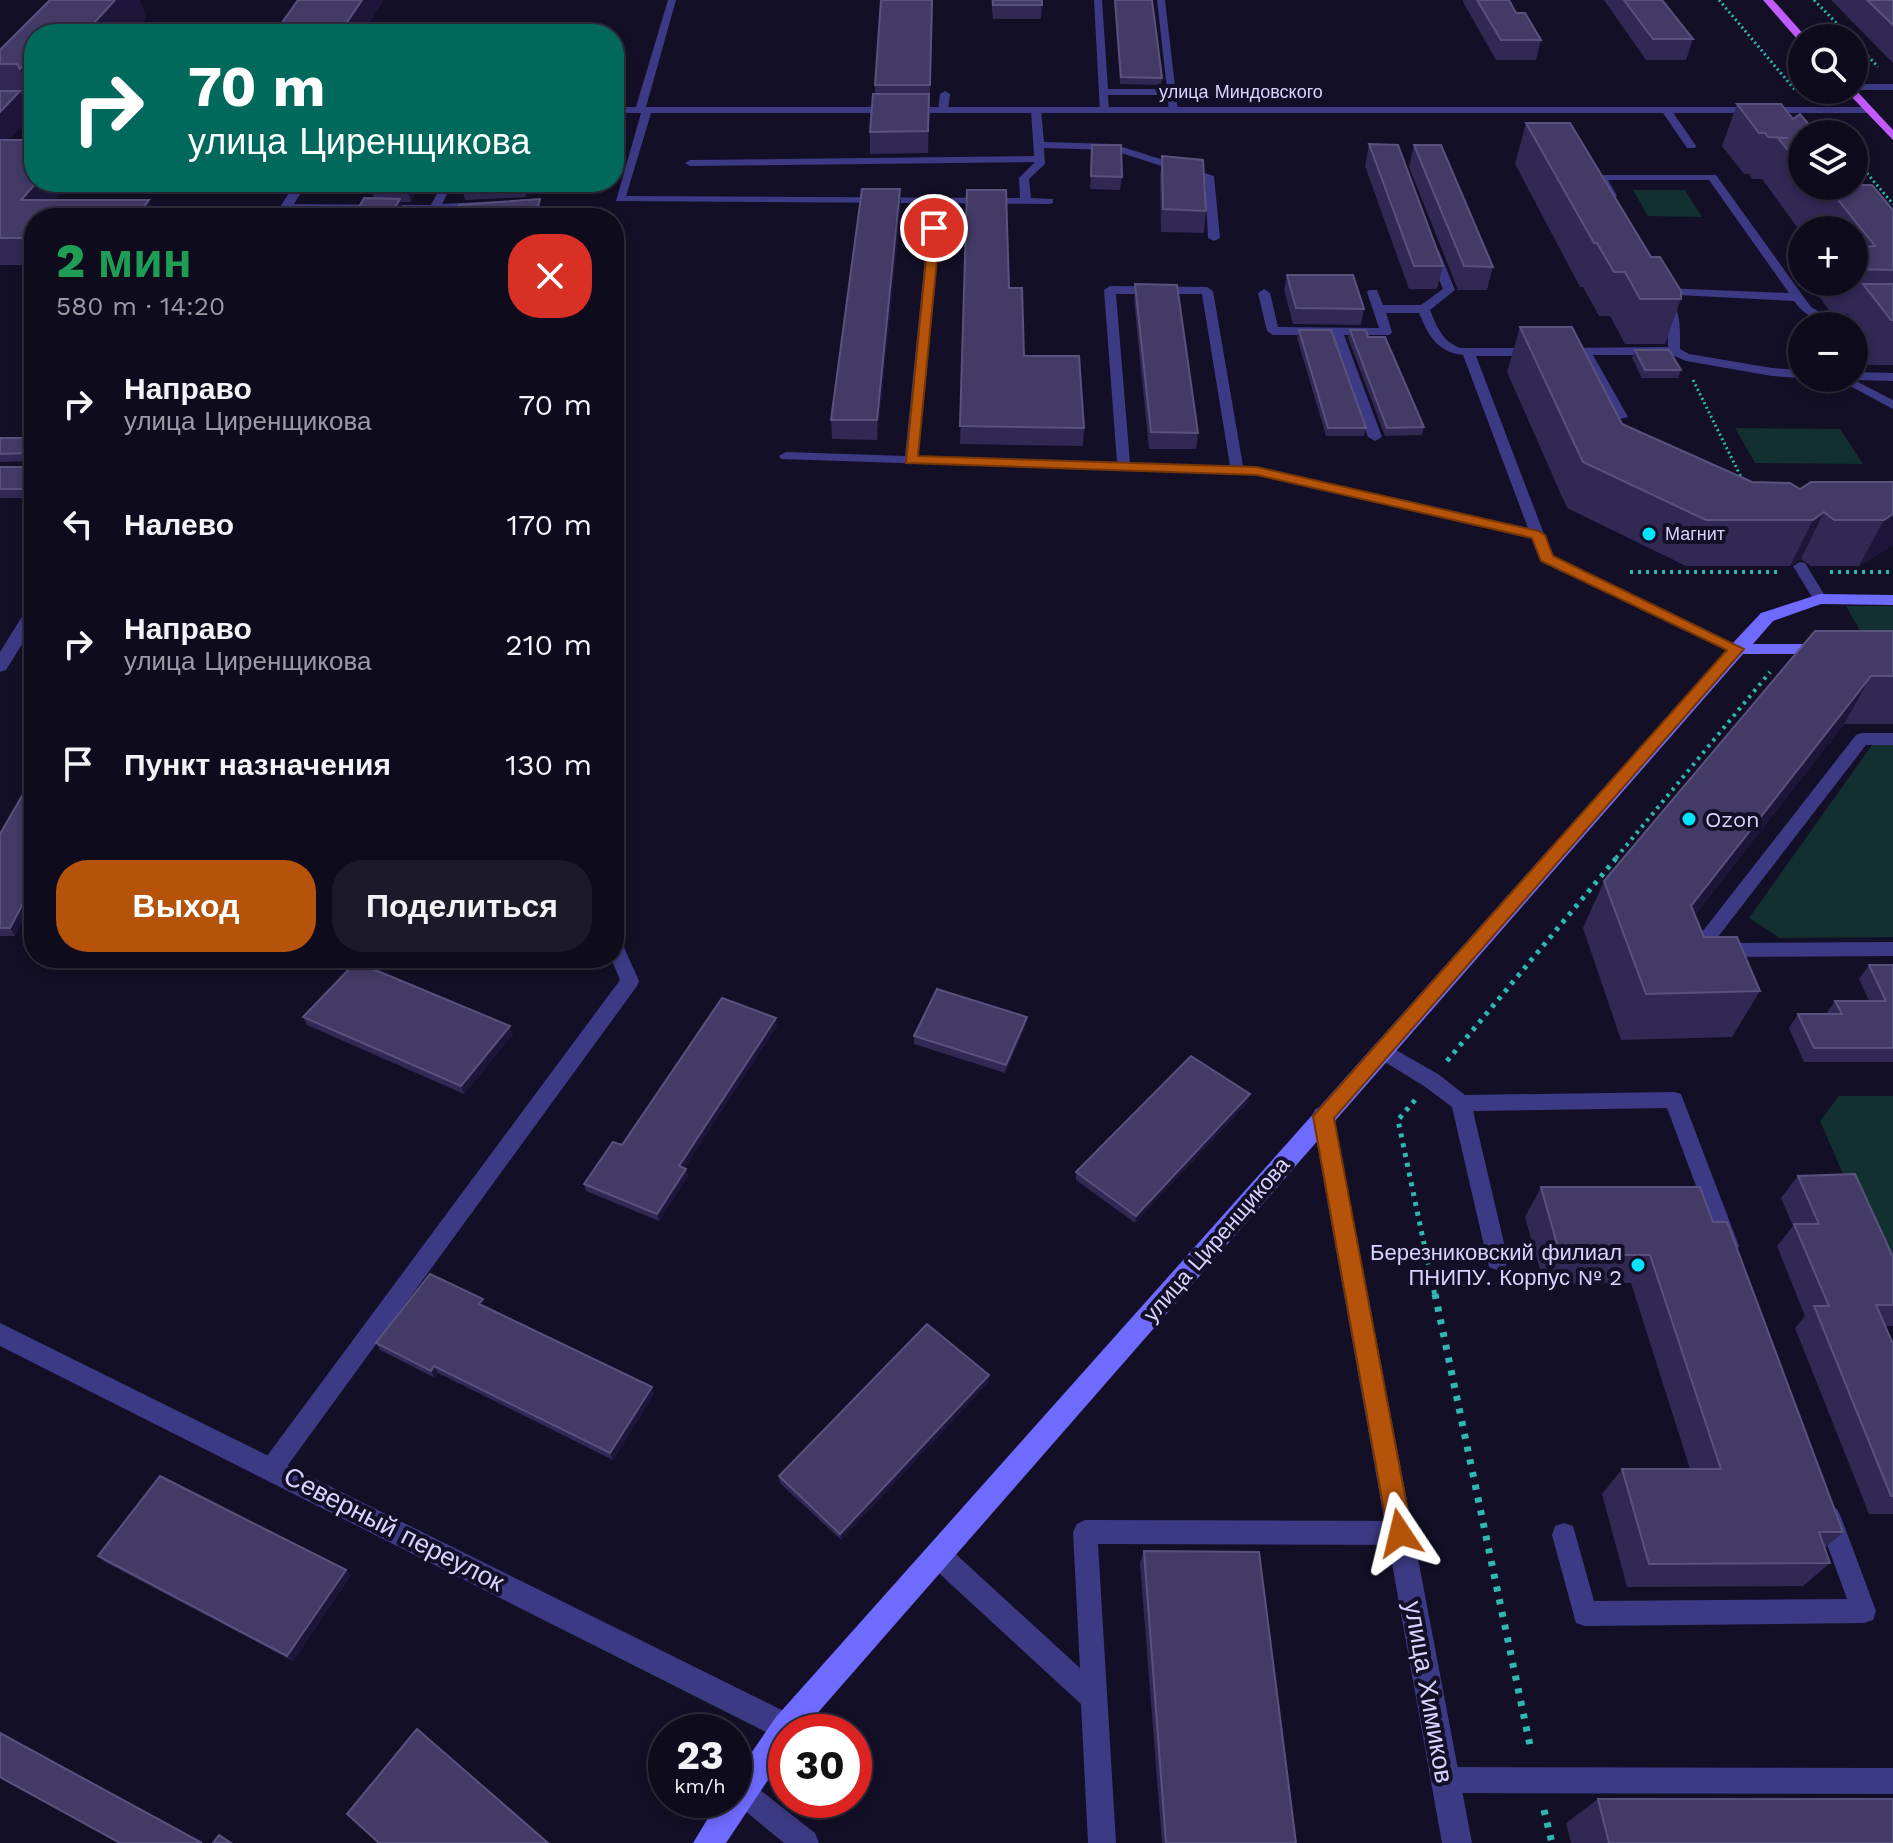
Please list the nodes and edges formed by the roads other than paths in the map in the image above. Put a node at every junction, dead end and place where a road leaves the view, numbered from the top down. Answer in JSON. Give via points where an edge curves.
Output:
{"nodes":[{"id":1,"x":672,"y":0,"type":"edge"},
{"id":2,"x":1098,"y":0,"type":"edge"},
{"id":3,"x":1161,"y":0,"type":"edge"},
{"id":4,"x":1768,"y":0,"type":"edge"},
{"id":5,"x":1789,"y":24,"type":"edge"},
{"id":6,"x":1893,"y":87,"type":"edge"},
{"id":7,"x":1868,"y":88,"type":"edge"},
{"id":8,"x":1103,"y":92,"type":"junction"},
{"id":9,"x":1172,"y":92,"type":"junction"},
{"id":10,"x":945,"y":94,"type":"dead end"},
{"id":11,"x":1864,"y":104,"type":"edge"},
{"id":12,"x":0,"y":110,"type":"edge"},
{"id":13,"x":24,"y":110,"type":"edge"},
{"id":14,"x":624,"y":110,"type":"edge"},
{"id":15,"x":644,"y":110,"type":"junction"},
{"id":16,"x":943,"y":110,"type":"junction"},
{"id":17,"x":1036,"y":110,"type":"junction"},
{"id":18,"x":1104,"y":110,"type":"junction"},
{"id":19,"x":1174,"y":110,"type":"junction"},
{"id":20,"x":1666,"y":110,"type":"junction"},
{"id":21,"x":1868,"y":110,"type":"junction"},
{"id":22,"x":1893,"y":137,"type":"edge"},
{"id":23,"x":1038,"y":145,"type":"junction"},
{"id":24,"x":1691,"y":146,"type":"dead end"},
{"id":25,"x":1039,"y":159,"type":"junction"},
{"id":26,"x":1703,"y":162,"type":"dead end"},
{"id":27,"x":690,"y":163,"type":"dead end"},
{"id":28,"x":1712,"y":177,"type":"junction"},
{"id":29,"x":624,"y":184,"type":"edge"},
{"id":30,"x":622,"y":192,"type":"edge"},
{"id":31,"x":1026,"y":201,"type":"junction"},
{"id":32,"x":1049,"y":201,"type":"dead end"},
{"id":33,"x":1615,"y":202,"type":"edge"},
{"id":34,"x":508,"y":203,"type":"edge"},
{"id":35,"x":472,"y":208,"type":"edge"},
{"id":36,"x":934,"y":228,"type":"dead end"},
{"id":37,"x":1427,"y":235,"type":"edge"},
{"id":38,"x":1214,"y":238,"type":"dead end"},
{"id":39,"x":1657,"y":279,"type":"edge"},
{"id":40,"x":1373,"y":292,"type":"dead end"},
{"id":41,"x":1663,"y":292,"type":"junction"},
{"id":42,"x":1264,"y":293,"type":"dead end"},
{"id":43,"x":1795,"y":297,"type":"junction"},
{"id":44,"x":1378,"y":309,"type":"junction"},
{"id":45,"x":1424,"y":309,"type":"junction"},
{"id":46,"x":1893,"y":321,"type":"edge"},
{"id":47,"x":1337,"y":332,"type":"junction"},
{"id":48,"x":1468,"y":352,"type":"junction"},
{"id":49,"x":1585,"y":352,"type":"junction"},
{"id":50,"x":1680,"y":354,"type":"junction"},
{"id":51,"x":1788,"y":373,"type":"edge"},
{"id":52,"x":1868,"y":376,"type":"edge"},
{"id":53,"x":1893,"y":377,"type":"edge"},
{"id":54,"x":1868,"y":392,"type":"edge"},
{"id":55,"x":1893,"y":405,"type":"edge"},
{"id":56,"x":1621,"y":417,"type":"edge"},
{"id":57,"x":1375,"y":437,"type":"dead end"},
{"id":58,"x":786,"y":456,"type":"dead end"},
{"id":59,"x":911,"y":460,"type":"junction"},
{"id":60,"x":1124,"y":467,"type":"junction"},
{"id":61,"x":1237,"y":470,"type":"junction"},
{"id":62,"x":1538,"y":535,"type":"junction"},
{"id":63,"x":1802,"y":569,"type":"edge"},
{"id":64,"x":1820,"y":599,"type":"junction"},
{"id":65,"x":1893,"y":600,"type":"edge"},
{"id":66,"x":24,"y":627,"type":"edge"},
{"id":67,"x":1737,"y":649,"type":"junction"},
{"id":68,"x":1846,"y":650,"type":"edge"},
{"id":69,"x":0,"y":666,"type":"edge"},
{"id":70,"x":1893,"y":739,"type":"edge"},
{"id":71,"x":1893,"y":949,"type":"edge"},
{"id":72,"x":624,"y":968,"type":"edge"},
{"id":73,"x":1382,"y":1050,"type":"junction"},
{"id":74,"x":1461,"y":1103,"type":"junction"},
{"id":75,"x":1323,"y":1116,"type":"junction"},
{"id":76,"x":1497,"y":1260,"type":"dead end"},
{"id":77,"x":1734,"y":1261,"type":"edge"},
{"id":78,"x":0,"y":1334,"type":"edge"},
{"id":79,"x":272,"y":1468,"type":"junction"},
{"id":80,"x":1821,"y":1494,"type":"edge"},
{"id":81,"x":1400,"y":1533,"type":"junction"},
{"id":82,"x":1564,"y":1535,"type":"dead end"},
{"id":83,"x":938,"y":1555,"type":"junction"},
{"id":84,"x":1094,"y":1698,"type":"junction"},
{"id":85,"x":797,"y":1714,"type":"edge"},
{"id":86,"x":768,"y":1718,"type":"edge"},
{"id":87,"x":768,"y":1754,"type":"edge"},
{"id":88,"x":752,"y":1777,"type":"edge"},
{"id":89,"x":1445,"y":1780,"type":"junction"},
{"id":90,"x":1893,"y":1781,"type":"edge"},
{"id":91,"x":752,"y":1800,"type":"edge"},
{"id":92,"x":725,"y":1818,"type":"edge"},
{"id":93,"x":708,"y":1843,"type":"edge"},
{"id":94,"x":805,"y":1843,"type":"edge"},
{"id":95,"x":1102,"y":1843,"type":"edge"},
{"id":96,"x":1457,"y":1843,"type":"edge"}],
"edges":[{"from":1,"to":15,"type":"lane"},
{"from":2,"to":8,"type":"lane"},
{"from":3,"to":9,"type":"lane"},
{"from":4,"to":5,"type":"main road"},
{"from":6,"to":7,"type":"street"},
{"from":8,"to":9,"type":"lane"},
{"from":8,"to":18,"type":"lane"},
{"from":9,"to":19,"type":"lane"},
{"from":10,"to":16,"type":"lane"},
{"from":11,"to":21,"type":"main road"},
{"from":12,"to":13,"type":"street"},
{"from":14,"to":15,"type":"street","name":"улица Миндовского"},
{"from":15,"to":16,"type":"street","name":"улица Миндовского"},
{"from":15,"to":29,"type":"lane"},
{"from":16,"to":17,"type":"street","name":"улица Миндовского"},
{"from":17,"to":18,"type":"street","name":"улица Миндовского"},
{"from":17,"to":23,"type":"lane"},
{"from":18,"to":19,"type":"street","name":"улица Миндовского"},
{"from":19,"to":20,"type":"street","name":"улица Миндовского"},
{"from":20,"to":21,"type":"street","name":"улица Миндовского"},
{"from":20,"to":24,"type":"lane"},
{"from":21,"to":22,"type":"main road"},
{"from":23,"to":25,"type":"lane"},
{"from":23,"to":38,"type":"lane","via":[[1113,147],[1210,178]]},
{"from":25,"to":27,"type":"lane"},
{"from":25,"to":31,"type":"lane","via":[[1024,178]]},
{"from":26,"to":28,"type":"lane"},
{"from":28,"to":33,"type":"lane","via":[[1601,177]]},
{"from":28,"to":43,"type":"lane"},
{"from":30,"to":31,"type":"lane","via":[[620,199]]},
{"from":31,"to":32,"type":"lane"},
{"from":34,"to":35,"type":"lane"},
{"from":36,"to":59,"type":"lane"},
{"from":37,"to":45,"type":"lane","via":[[1449,290]]},
{"from":39,"to":41,"type":"lane"},
{"from":40,"to":44,"type":"lane"},
{"from":41,"to":43,"type":"lane"},
{"from":41,"to":50,"type":"lane"},
{"from":42,"to":47,"type":"lane","via":[[1273,331]]},
{"from":43,"to":46,"type":"lane","via":[[1823,320]]},
{"from":44,"to":45,"type":"lane"},
{"from":44,"to":47,"type":"lane","via":[[1386,332]]},
{"from":45,"to":48,"type":"lane","via":[[1434,337],[1451,352]]},
{"from":47,"to":57,"type":"lane"},
{"from":48,"to":49,"type":"lane"},
{"from":48,"to":62,"type":"lane"},
{"from":49,"to":50,"type":"lane"},
{"from":49,"to":56,"type":"lane"},
{"from":50,"to":51,"type":"lane"},
{"from":52,"to":53,"type":"lane"},
{"from":54,"to":55,"type":"lane"},
{"from":58,"to":59,"type":"lane"},
{"from":59,"to":60,"type":"lane"},
{"from":60,"to":61,"type":"lane"},
{"from":60,"to":61,"type":"lane","via":[[1110,290],[1207,291]]},
{"from":61,"to":62,"type":"lane"},
{"from":62,"to":67,"type":"lane","via":[[1546,558]]},
{"from":63,"to":64,"type":"lane"},
{"from":64,"to":65,"type":"street","name":"улица Циренщикова"},
{"from":64,"to":67,"type":"street","name":"улица Циренщикова","via":[[1767,617]]},
{"from":66,"to":69,"type":"street"},
{"from":67,"to":68,"type":"street"},
{"from":67,"to":73,"type":"street","name":"улица Циренщикова"},
{"from":70,"to":71,"type":"lane","via":[[1862,739],[1698,950]]},
{"from":72,"to":79,"type":"lane","via":[[630,981]]},
{"from":73,"to":74,"type":"lane"},
{"from":73,"to":75,"type":"street","name":"улица Циренщикова"},
{"from":74,"to":76,"type":"lane"},
{"from":74,"to":77,"type":"lane","via":[[1674,1100]]},
{"from":75,"to":81,"type":"street","name":"улица Химиков"},
{"from":75,"to":83,"type":"street","name":"улица Циренщикова"},
{"from":78,"to":79,"type":"street","name":"Северный переулок"},
{"from":79,"to":86,"type":"street","name":"Северный переулок"},
{"from":80,"to":82,"type":"lane","via":[[1864,1611],[1585,1614]]},
{"from":81,"to":84,"type":"lane","via":[[1085,1532]]},
{"from":81,"to":89,"type":"street","name":"улица Химиков"},
{"from":83,"to":84,"type":"lane"},
{"from":83,"to":85,"type":"street","name":"улица Циренщикова"},
{"from":84,"to":95,"type":"lane"},
{"from":87,"to":88,"type":"street","name":"улица Циренщикова"},
{"from":89,"to":90,"type":"lane"},
{"from":89,"to":96,"type":"street","name":"улица Химиков"},
{"from":91,"to":94,"type":"lane"},
{"from":92,"to":93,"type":"street","name":"улица Циренщикова"}]}
